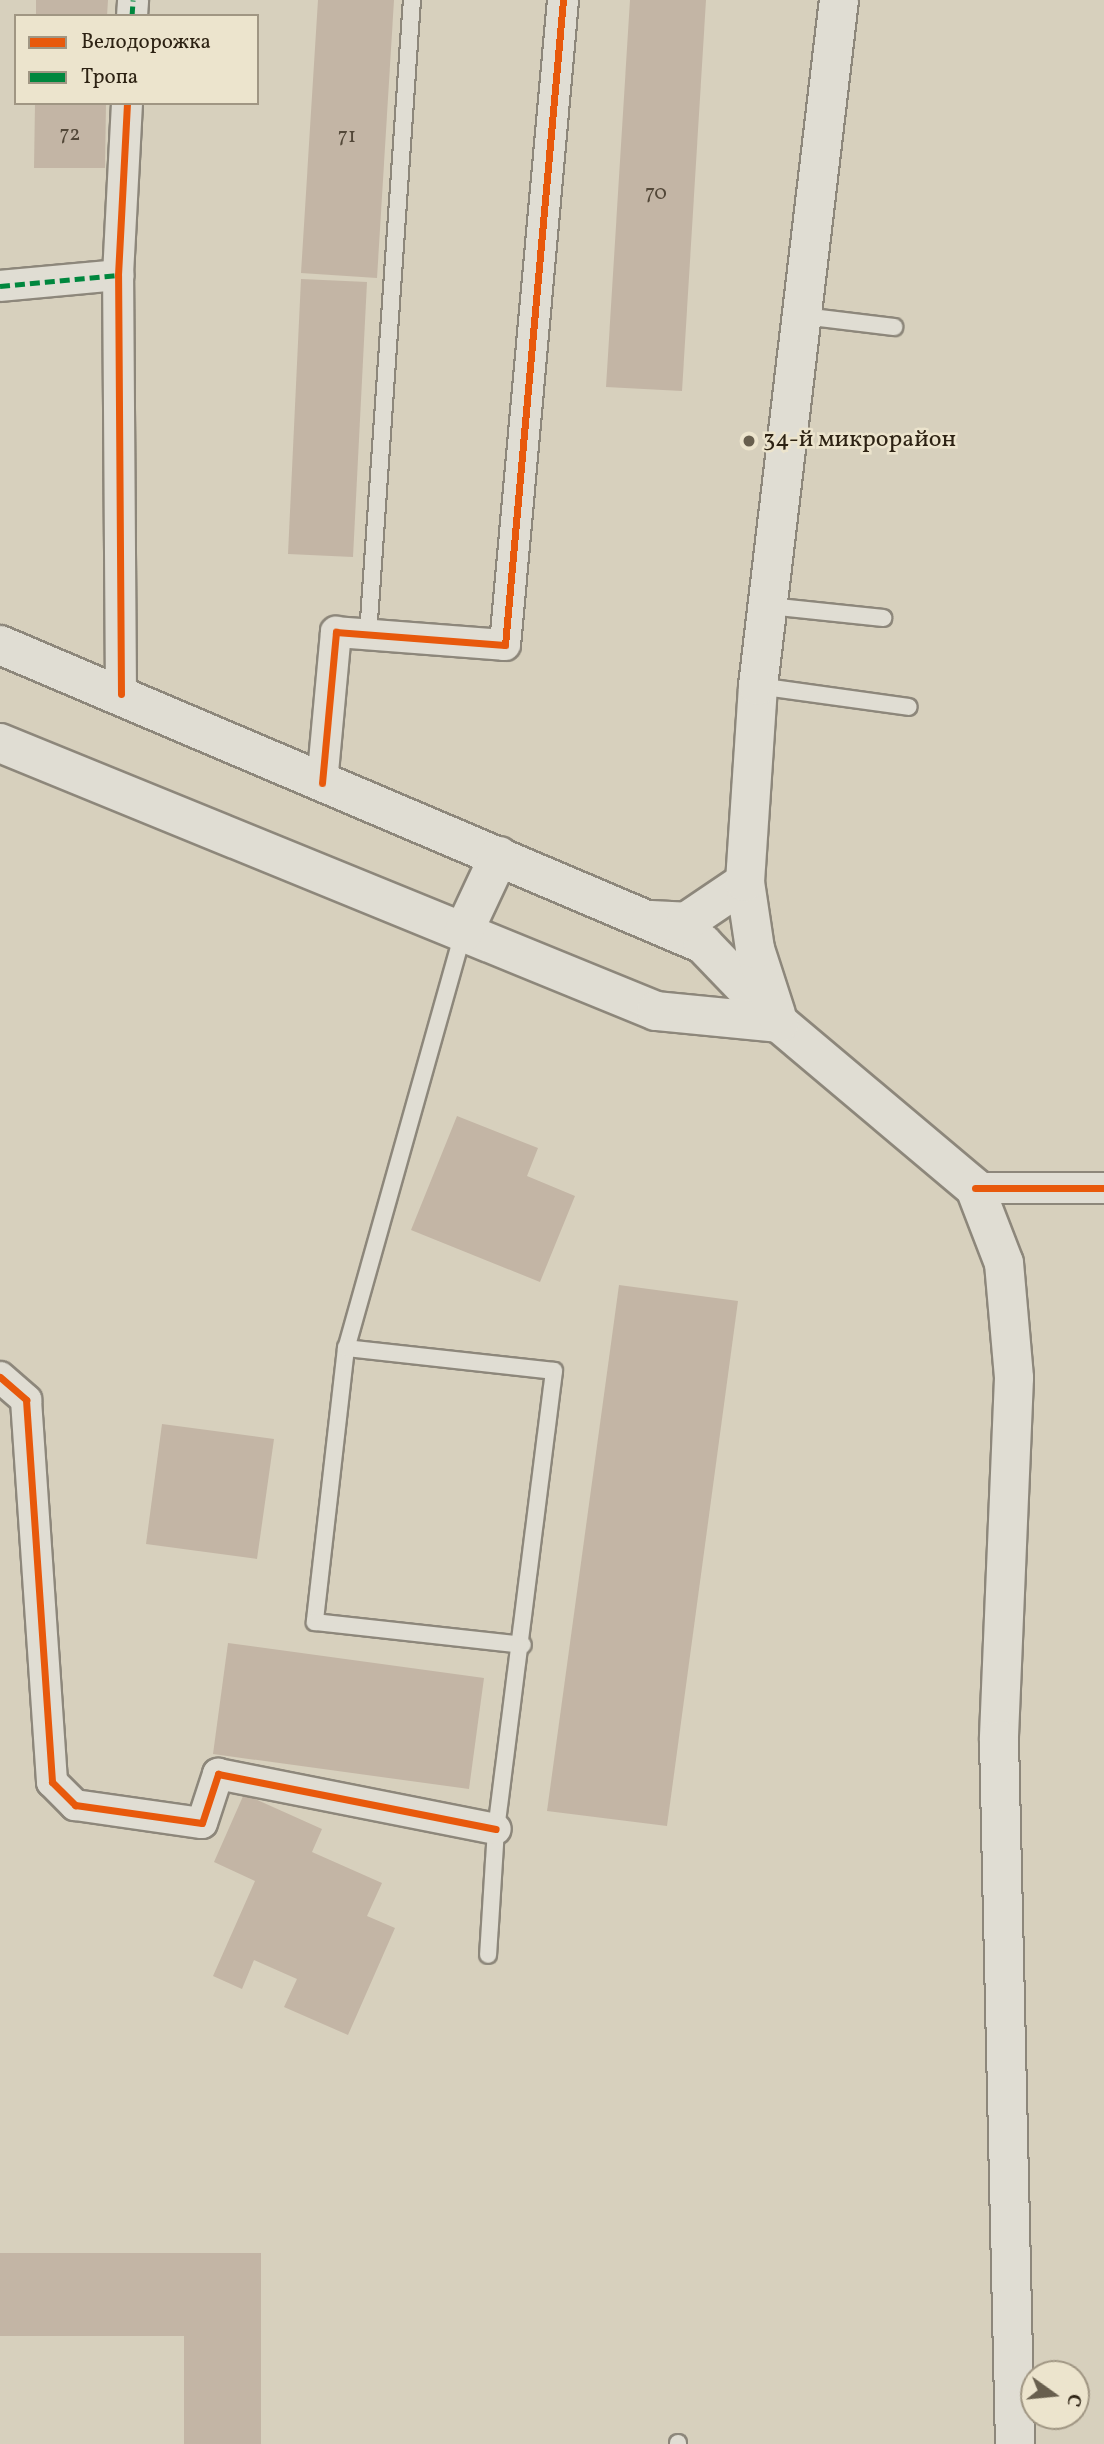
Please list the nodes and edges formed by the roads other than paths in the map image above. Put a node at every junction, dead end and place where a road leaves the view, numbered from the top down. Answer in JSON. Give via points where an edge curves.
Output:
{"nodes":[{"id":1,"x":412,"y":0,"type":"edge"},
{"id":2,"x":562,"y":0,"type":"edge"},
{"id":3,"x":839,"y":0,"type":"edge"},
{"id":4,"x":127,"y":105,"type":"edge"},
{"id":5,"x":118,"y":275,"type":"junction"},
{"id":6,"x":0,"y":286,"type":"edge"},
{"id":7,"x":803,"y":316,"type":"junction"},
{"id":8,"x":894,"y":327,"type":"dead end"},
{"id":9,"x":769,"y":606,"type":"junction"},
{"id":10,"x":883,"y":618,"type":"dead end"},
{"id":11,"x":368,"y":635,"type":"junction"},
{"id":12,"x":0,"y":645,"type":"edge"},
{"id":13,"x":758,"y":686,"type":"junction"},
{"id":14,"x":121,"y":695,"type":"junction"},
{"id":15,"x":909,"y":707,"type":"dead end"},
{"id":16,"x":0,"y":743,"type":"edge"},
{"id":17,"x":322,"y":783,"type":"junction"},
{"id":18,"x":499,"y":856,"type":"junction"},
{"id":19,"x":745,"y":882,"type":"junction"},
{"id":20,"x":649,"y":920,"type":"junction"},
{"id":21,"x":463,"y":933,"type":"junction"},
{"id":22,"x":779,"y":1023,"type":"junction"},
{"id":23,"x":975,"y":1188,"type":"junction"},
{"id":24,"x":1104,"y":1188,"type":"edge"},
{"id":25,"x":346,"y":1348,"type":"junction"},
{"id":26,"x":0,"y":1377,"type":"edge"},
{"id":27,"x":523,"y":1646,"type":"junction"},
{"id":28,"x":496,"y":1829,"type":"junction"},
{"id":29,"x":488,"y":1955,"type":"dead end"},
{"id":30,"x":1015,"y":2444,"type":"edge"}],
"edges":[{"from":1,"to":11,"type":"lane"},
{"from":2,"to":11,"type":"street","via":[[505,645]]},
{"from":3,"to":7,"type":"main road"},
{"from":4,"to":5,"type":"street"},
{"from":5,"to":6,"type":"street"},
{"from":5,"to":14,"type":"street"},
{"from":7,"to":8,"type":"lane"},
{"from":7,"to":9,"type":"main road"},
{"from":9,"to":10,"type":"lane"},
{"from":9,"to":13,"type":"main road"},
{"from":11,"to":17,"type":"street","via":[[336,632]]},
{"from":12,"to":14,"type":"main road"},
{"from":13,"to":15,"type":"lane"},
{"from":13,"to":19,"type":"main road"},
{"from":14,"to":17,"type":"main road"},
{"from":16,"to":21,"type":"main road"},
{"from":17,"to":18,"type":"main road"},
{"from":18,"to":20,"type":"main road"},
{"from":18,"to":21,"type":"main road"},
{"from":19,"to":20,"type":"main road","via":[[686,922]]},
{"from":19,"to":22,"type":"main road","via":[[755,949]]},
{"from":20,"to":22,"type":"main road","via":[[703,944]]},
{"from":21,"to":22,"type":"main road","via":[[656,1011]]},
{"from":21,"to":25,"type":"lane"},
{"from":22,"to":23,"type":"main road"},
{"from":23,"to":24,"type":"street"},
{"from":23,"to":30,"type":"main road","via":[[1003,1263],[1014,1378],[999,1740]]},
{"from":25,"to":27,"type":"lane","via":[[315,1622]]},
{"from":25,"to":27,"type":"lane","via":[[554,1371]]},
{"from":26,"to":28,"type":"street","via":[[26,1400],[52,1783],[75,1805],[202,1823],[218,1774]]},
{"from":27,"to":28,"type":"lane"},
{"from":28,"to":29,"type":"lane"}]}
